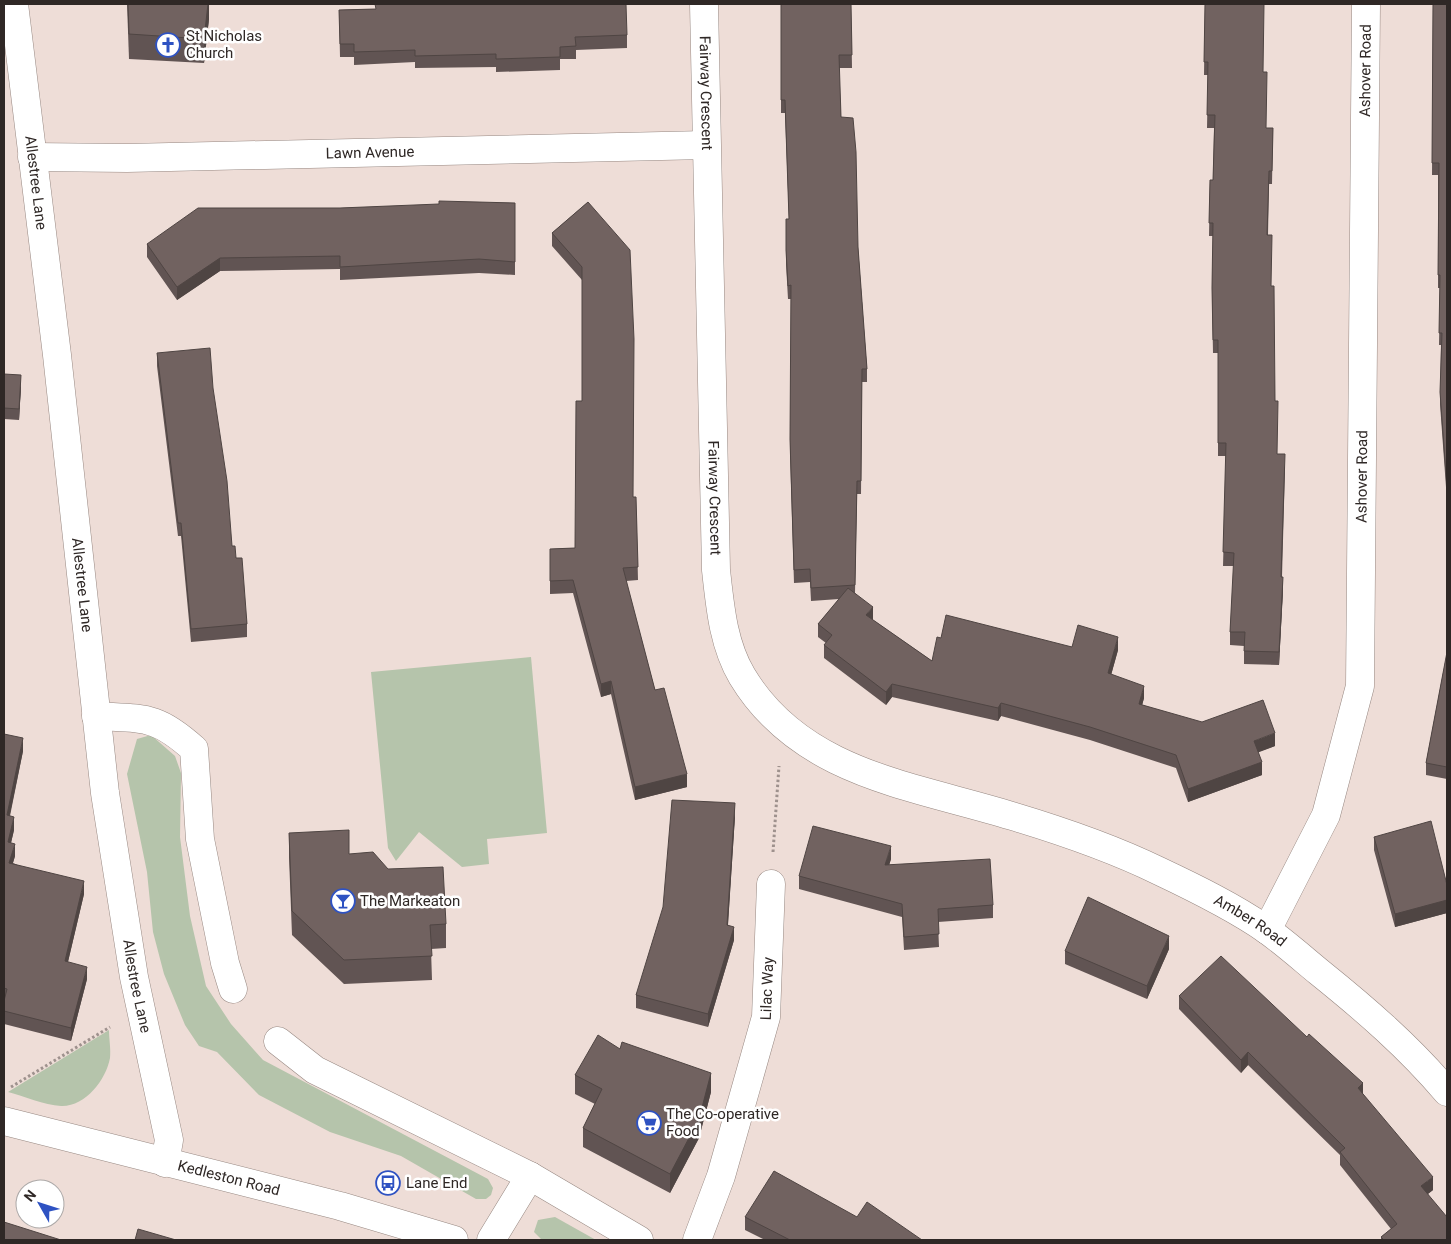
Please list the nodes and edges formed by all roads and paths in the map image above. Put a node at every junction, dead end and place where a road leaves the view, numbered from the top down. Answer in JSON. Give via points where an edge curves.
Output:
{"nodes":[{"id":1,"x":14,"y":4,"type":"edge"},
{"id":2,"x":704,"y":4,"type":"edge"},
{"id":3,"x":1366,"y":4,"type":"edge"},
{"id":4,"x":706,"y":145,"type":"junction"},
{"id":5,"x":32,"y":157,"type":"junction"},
{"id":6,"x":96,"y":716,"type":"junction"},
{"id":7,"x":782,"y":725,"type":"junction"},
{"id":8,"x":1012,"y":815,"type":"joint"},
{"id":9,"x":771,"y":884,"type":"joint"},
{"id":10,"x":1267,"y":930,"type":"junction"},
{"id":11,"x":233,"y":989,"type":"dead end"},
{"id":12,"x":141,"y":1009,"type":"junction"},
{"id":13,"x":278,"y":1041,"type":"dead end"},
{"id":14,"x":4,"y":1091,"type":"edge"},
{"id":15,"x":1447,"y":1092,"type":"edge"},
{"id":16,"x":4,"y":1121,"type":"edge"},
{"id":17,"x":165,"y":1163,"type":"junction"},
{"id":18,"x":530,"y":1176,"type":"junction"},
{"id":19,"x":454,"y":1240,"type":"edge"},
{"id":20,"x":491,"y":1240,"type":"edge"},
{"id":21,"x":639,"y":1240,"type":"edge"},
{"id":22,"x":697,"y":1240,"type":"edge"}],
"edges":[{"from":1,"to":5,"type":"street","name":"Allestree Lane"},
{"from":2,"to":4,"type":"street","name":"Fairway Crescent"},
{"from":3,"to":10,"type":"street","name":"Ashover Road","via":[[1360,686],[1326,815]]},
{"from":4,"to":5,"type":"street","name":"Lawn Avenue","via":[[137,158]]},
{"from":4,"to":7,"type":"street","name":"Fairway Crescent","via":[[716,570],[722,628],[741,674]]},
{"from":5,"to":6,"type":"street","name":"Allestree Lane"},
{"from":6,"to":11,"type":"street","via":[[149,719],[173,730],[194,749],[200,839]]},
{"from":6,"to":12,"type":"street","name":"Allestree Lane","via":[[105,793]]},
{"from":7,"to":8,"type":"street","name":"Fairway Crescent","via":[[820,753],[870,774]]},
{"from":7,"to":9,"type":"path"},
{"from":8,"to":10,"type":"street","name":"Amber Road","via":[[1091,842],[1159,871]]},
{"from":9,"to":22,"type":"street","name":"Lilac Way","via":[[766,1017],[721,1176]]},
{"from":10,"to":15,"type":"street","name":"Amber Road","via":[[1373,1016]]},
{"from":12,"to":14,"type":"path"},
{"from":12,"to":17,"type":"street","name":"Allestree Lane","via":[[169,1140]]},
{"from":13,"to":18,"type":"street","via":[[315,1070]]},
{"from":16,"to":17,"type":"street","name":"Kedleston Road"},
{"from":17,"to":19,"type":"street","name":"Kedleston Road","via":[[340,1206]]},
{"from":18,"to":20,"type":"street"},
{"from":18,"to":21,"type":"street"}]}
